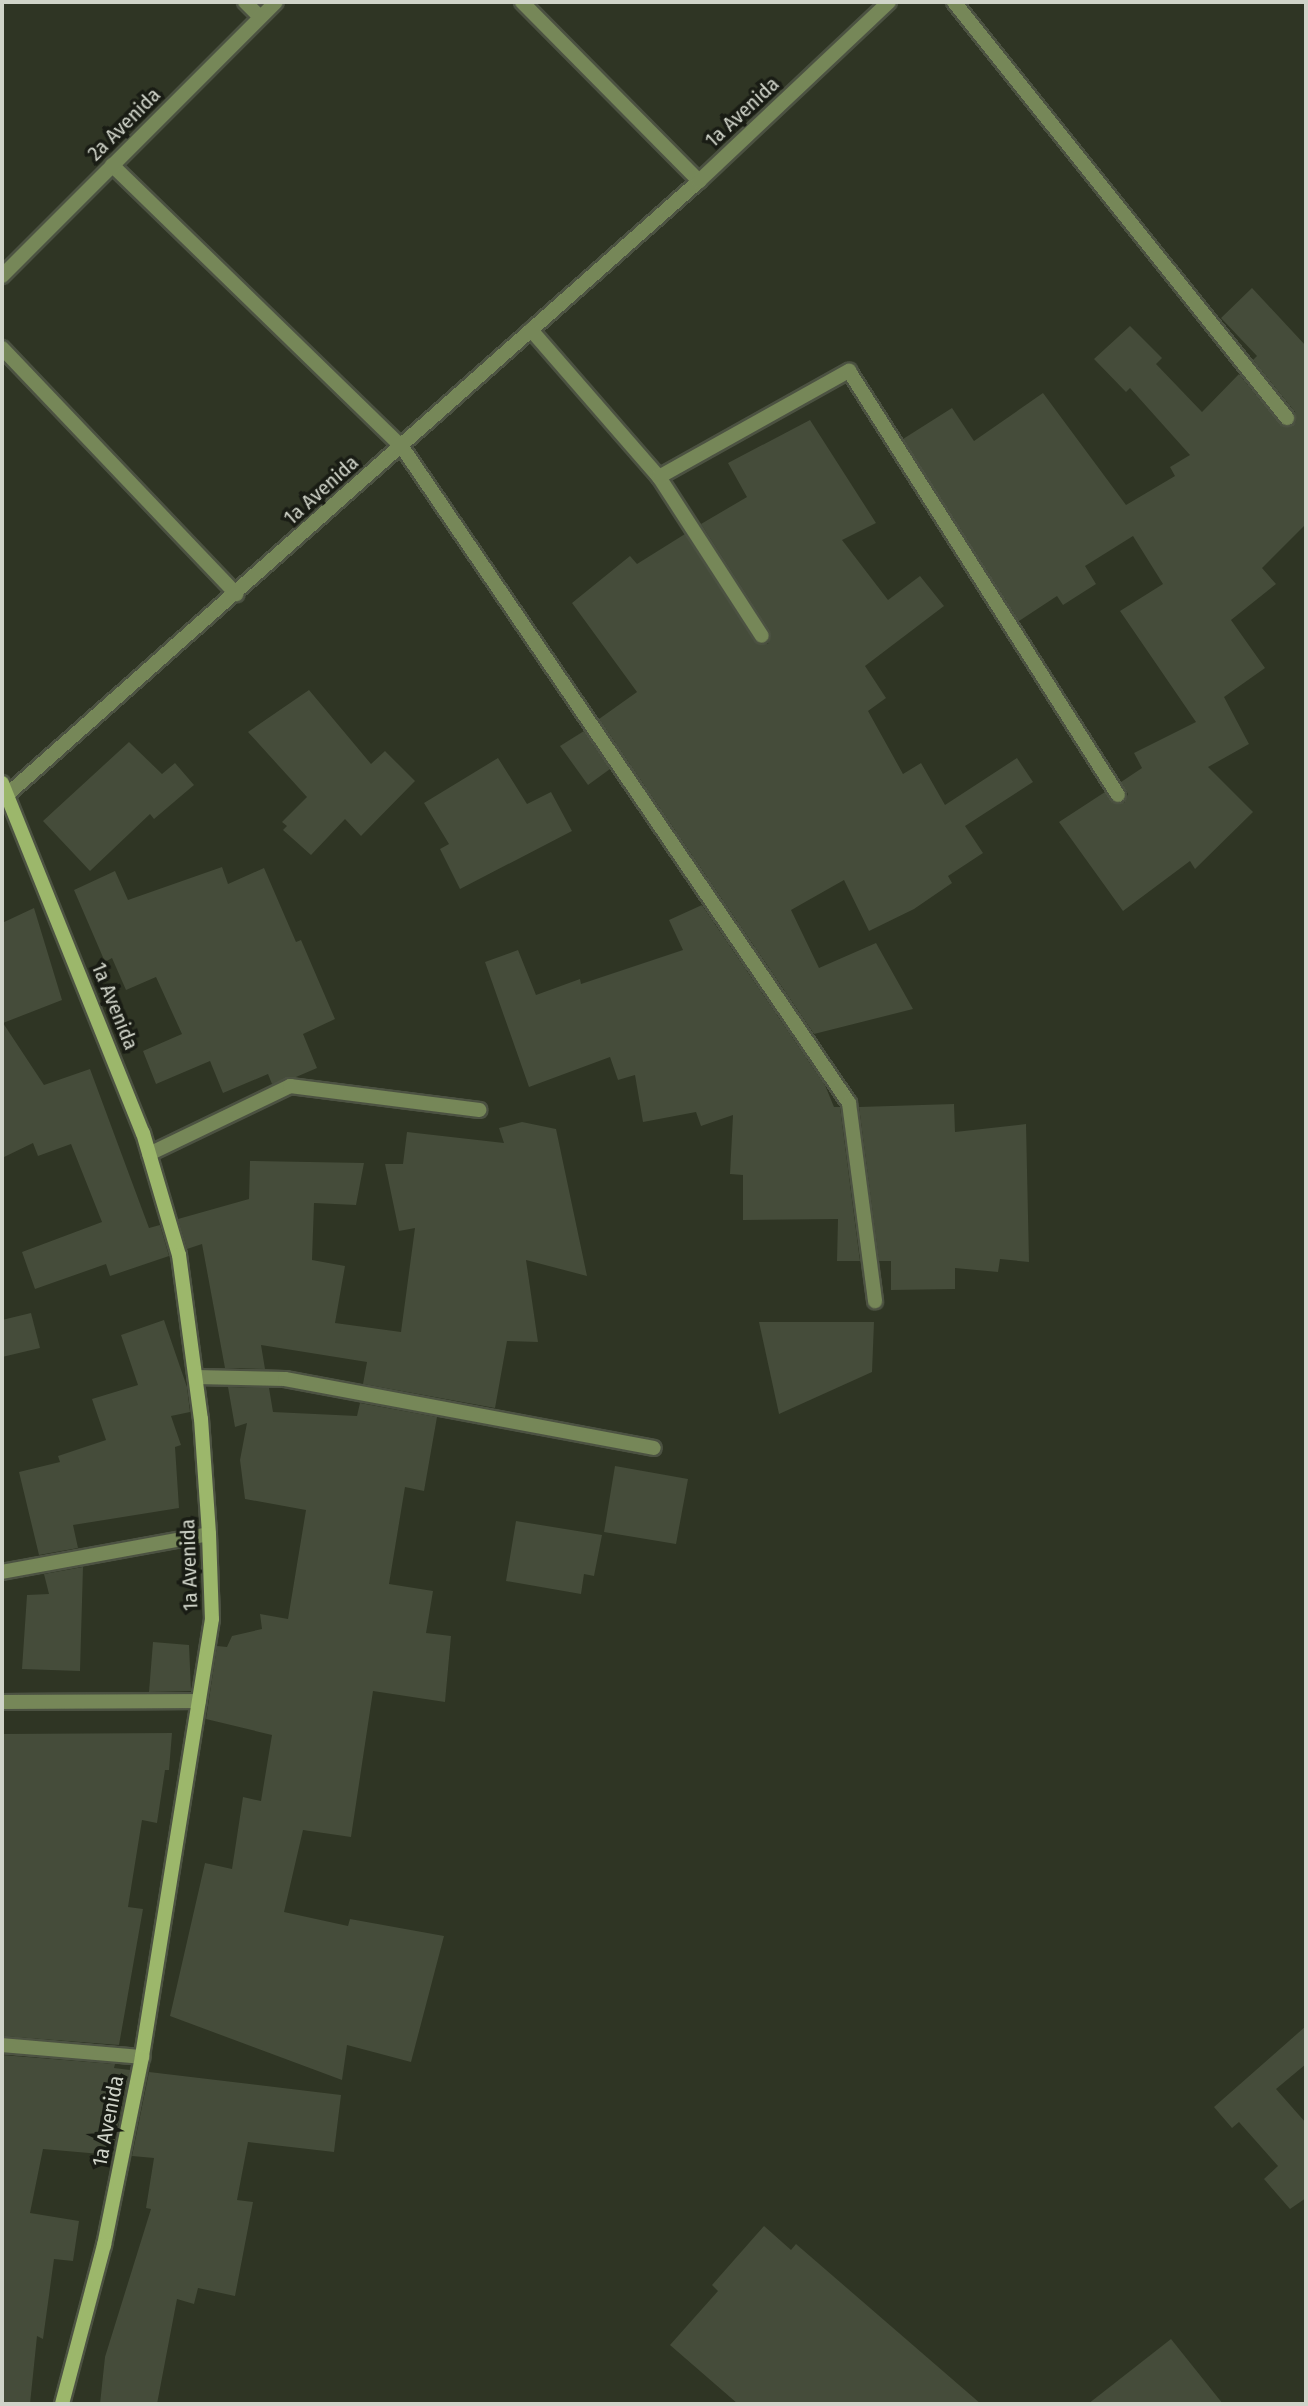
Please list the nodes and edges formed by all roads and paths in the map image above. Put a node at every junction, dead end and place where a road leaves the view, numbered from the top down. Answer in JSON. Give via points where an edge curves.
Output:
{"nodes":[{"id":1,"x":245,"y":2,"type":"edge"},
{"id":2,"x":276,"y":2,"type":"edge"},
{"id":3,"x":523,"y":2,"type":"edge"},
{"id":4,"x":889,"y":2,"type":"edge"},
{"id":5,"x":954,"y":2,"type":"edge"},
{"id":6,"x":260,"y":17,"type":"junction"},
{"id":7,"x":112,"y":165,"type":"junction"},
{"id":8,"x":699,"y":181,"type":"junction"},
{"id":9,"x":2,"y":276,"type":"edge"},
{"id":10,"x":531,"y":330,"type":"junction"},
{"id":11,"x":2,"y":348,"type":"edge"},
{"id":12,"x":1287,"y":418,"type":"dead end"},
{"id":13,"x":401,"y":447,"type":"junction"},
{"id":14,"x":659,"y":477,"type":"junction"},
{"id":15,"x":236,"y":594,"type":"junction"},
{"id":16,"x":762,"y":636,"type":"dead end"},
{"id":17,"x":5,"y":788,"type":"edge"},
{"id":18,"x":1118,"y":795,"type":"dead end"},
{"id":19,"x":479,"y":1110,"type":"dead end"},
{"id":20,"x":149,"y":1154,"type":"junction"},
{"id":21,"x":875,"y":1301,"type":"dead end"},
{"id":22,"x":196,"y":1377,"type":"junction"},
{"id":23,"x":654,"y":1448,"type":"dead end"},
{"id":24,"x":209,"y":1534,"type":"junction"},
{"id":25,"x":2,"y":1573,"type":"edge"},
{"id":26,"x":2,"y":1702,"type":"edge"},
{"id":27,"x":199,"y":1702,"type":"junction"},
{"id":28,"x":2,"y":2045,"type":"edge"},
{"id":29,"x":142,"y":2057,"type":"junction"},
{"id":30,"x":62,"y":2404,"type":"edge"}],
"edges":[{"from":1,"to":6,"type":"street"},
{"from":2,"to":6,"type":"street","name":"2a Avenida"},
{"from":3,"to":8,"type":"street"},
{"from":4,"to":8,"type":"street","name":"1a Avenida"},
{"from":5,"to":12,"type":"street"},
{"from":6,"to":7,"type":"street","name":"2a Avenida"},
{"from":7,"to":9,"type":"street","name":"2a Avenida"},
{"from":7,"to":13,"type":"street"},
{"from":8,"to":10,"type":"street","name":"1a Avenida"},
{"from":10,"to":13,"type":"street","name":"1a Avenida"},
{"from":10,"to":14,"type":"street"},
{"from":11,"to":15,"type":"street"},
{"from":13,"to":15,"type":"street","name":"1a Avenida"},
{"from":13,"to":21,"type":"street","via":[[849,1103]]},
{"from":14,"to":16,"type":"street"},
{"from":14,"to":18,"type":"street","via":[[849,371]]},
{"from":15,"to":17,"type":"street","name":"1a Avenida"},
{"from":17,"to":20,"type":"street","name":"1a Avenida"},
{"from":19,"to":20,"type":"street","via":[[290,1086]]},
{"from":20,"to":22,"type":"street","name":"1a Avenida","via":[[179,1255]]},
{"from":22,"to":23,"type":"street","via":[[285,1379]]},
{"from":22,"to":24,"type":"street","name":"1a Avenida"},
{"from":24,"to":25,"type":"street"},
{"from":24,"to":27,"type":"street","name":"1a Avenida","via":[[212,1619]]},
{"from":26,"to":27,"type":"street"},
{"from":27,"to":29,"type":"street","name":"1a Avenida"},
{"from":28,"to":29,"type":"street"},
{"from":29,"to":30,"type":"street","name":"1a Avenida","via":[[104,2245]]}]}
